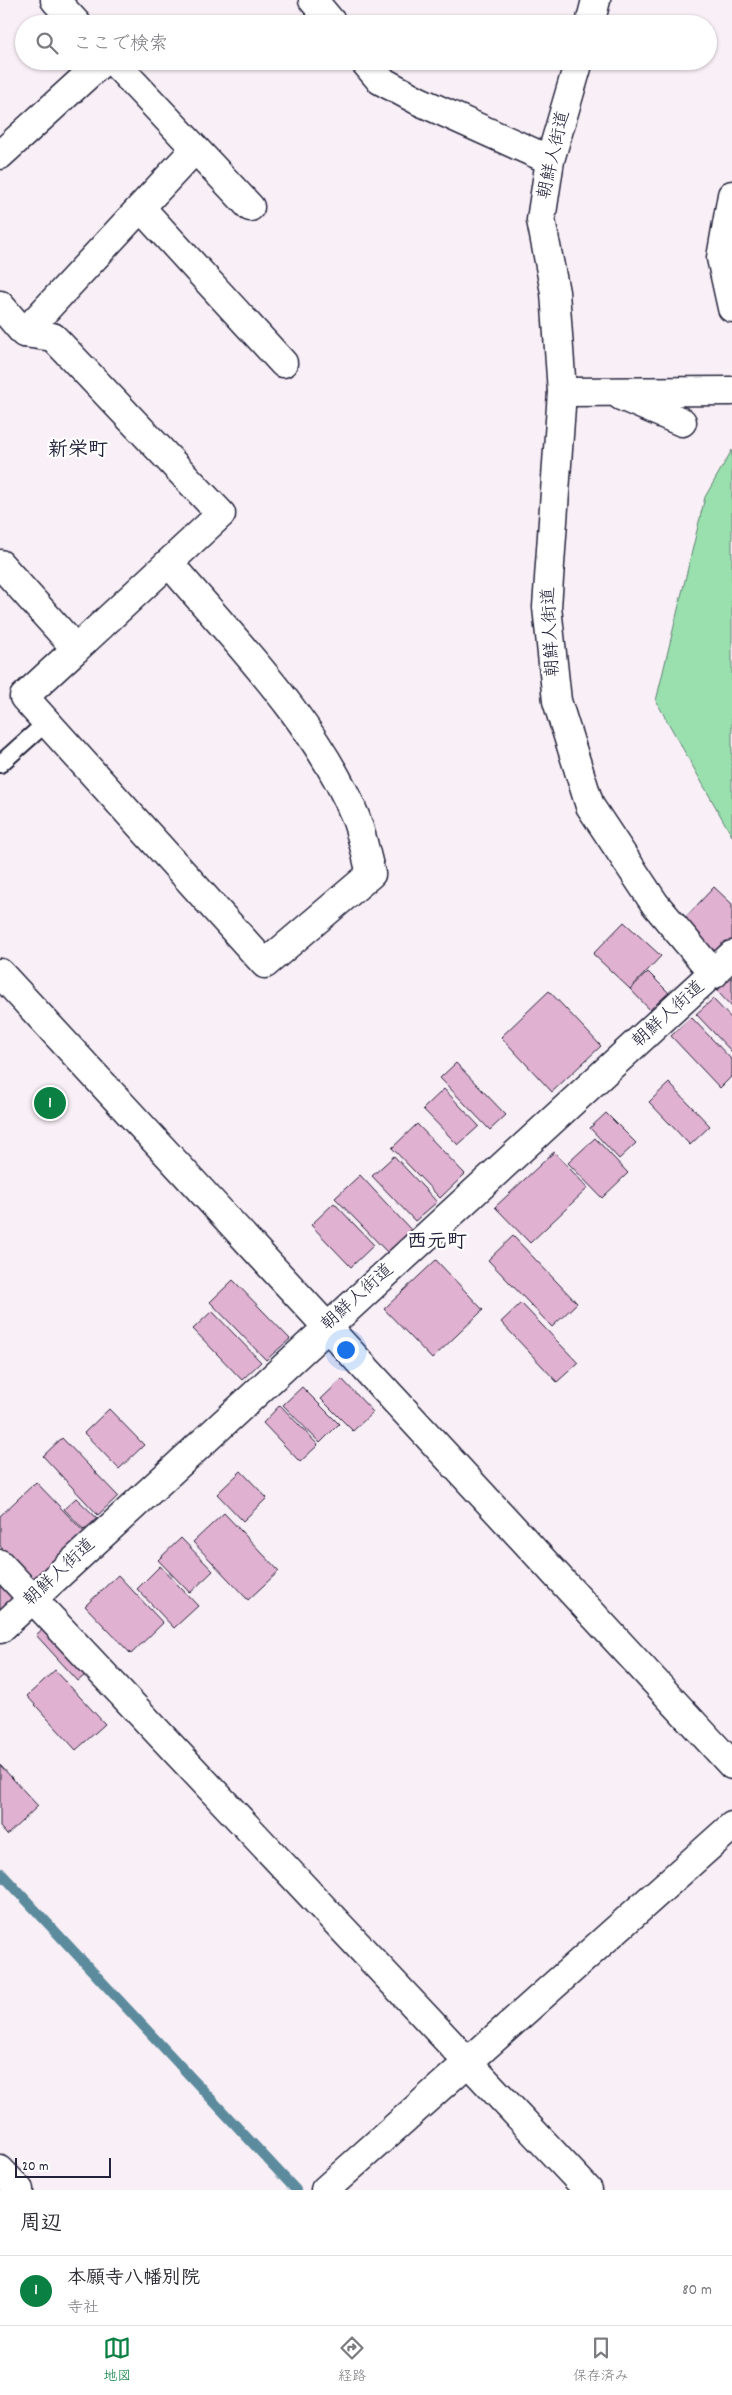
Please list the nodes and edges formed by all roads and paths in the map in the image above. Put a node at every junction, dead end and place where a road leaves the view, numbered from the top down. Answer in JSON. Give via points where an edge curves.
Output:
{"nodes":[{"id":1,"x":55,"y":0,"type":"edge"},
{"id":2,"x":313,"y":0,"type":"edge"},
{"id":3,"x":596,"y":0,"type":"edge"},
{"id":4,"x":69,"y":15,"type":"edge"},
{"id":5,"x":326,"y":15,"type":"edge"},
{"id":6,"x":592,"y":15,"type":"edge"},
{"id":7,"x":94,"y":70,"type":"edge"},
{"id":8,"x":121,"y":70,"type":"edge"},
{"id":9,"x":372,"y":70,"type":"edge"},
{"id":10,"x":576,"y":70,"type":"edge"},
{"id":11,"x":195,"y":149,"type":"junction"},
{"id":12,"x":0,"y":156,"type":"edge"},
{"id":13,"x":550,"y":160,"type":"junction"},
{"id":14,"x":732,"y":194,"type":"edge"},
{"id":15,"x":250,"y":207,"type":"dead end"},
{"id":16,"x":141,"y":208,"type":"junction"},
{"id":17,"x":0,"y":305,"type":"edge"},
{"id":18,"x":732,"y":308,"type":"edge"},
{"id":19,"x":24,"y":333,"type":"junction"},
{"id":20,"x":283,"y":363,"type":"dead end"},
{"id":21,"x":732,"y":391,"type":"edge"},
{"id":22,"x":562,"y":392,"type":"junction"},
{"id":23,"x":613,"y":392,"type":"junction"},
{"id":24,"x":682,"y":422,"type":"dead end"},
{"id":25,"x":169,"y":563,"type":"junction"},
{"id":26,"x":0,"y":564,"type":"edge"},
{"id":27,"x":76,"y":649,"type":"junction"},
{"id":28,"x":47,"y":722,"type":"junction"},
{"id":29,"x":0,"y":764,"type":"edge"},
{"id":30,"x":726,"y":967,"type":"edge"},
{"id":31,"x":0,"y":973,"type":"edge"},
{"id":32,"x":327,"y":1327,"type":"junction"},
{"id":33,"x":0,"y":1564,"type":"edge"},
{"id":34,"x":32,"y":1599,"type":"junction"},
{"id":35,"x":0,"y":1629,"type":"edge"},
{"id":36,"x":732,"y":1765,"type":"edge"},
{"id":37,"x":732,"y":1826,"type":"edge"},
{"id":38,"x":469,"y":2062,"type":"junction"},
{"id":39,"x":0,"y":2170,"type":"edge"},
{"id":40,"x":19,"y":2190,"type":"edge"},
{"id":41,"x":325,"y":2190,"type":"edge"},
{"id":42,"x":588,"y":2190,"type":"edge"}],
"edges":[{"from":1,"to":4,"type":"street"},
{"from":2,"to":5,"type":"street"},
{"from":3,"to":6,"type":"street"},
{"from":7,"to":12,"type":"street"},
{"from":8,"to":11,"type":"street"},
{"from":9,"to":13,"type":"street","via":[[380,80],[404,93]]},
{"from":10,"to":13,"type":"street","name":"朝鮮人街道"},
{"from":11,"to":15,"type":"street"},
{"from":11,"to":16,"type":"street"},
{"from":13,"to":22,"type":"street","name":"朝鮮人街道","via":[[541,220],[555,292]]},
{"from":14,"to":18,"type":"street","via":[[721,258]]},
{"from":16,"to":19,"type":"street"},
{"from":16,"to":20,"type":"street"},
{"from":17,"to":19,"type":"street"},
{"from":19,"to":25,"type":"street","via":[[53,337],[221,514]]},
{"from":21,"to":23,"type":"street"},
{"from":22,"to":23,"type":"street"},
{"from":22,"to":30,"type":"street","name":"朝鮮人街道","via":[[547,607],[557,701],[590,806],[655,904]]},
{"from":23,"to":24,"type":"street"},
{"from":25,"to":27,"type":"street"},
{"from":25,"to":28,"type":"street","via":[[283,698],[325,756],[355,816],[371,874],[266,964]]},
{"from":26,"to":27,"type":"street"},
{"from":27,"to":28,"type":"street","via":[[24,697]]},
{"from":28,"to":29,"type":"lane"},
{"from":30,"to":32,"type":"street","name":"朝鮮人街道"},
{"from":31,"to":32,"type":"street"},
{"from":32,"to":34,"type":"street","name":"朝鮮人街道"},
{"from":32,"to":36,"type":"street"},
{"from":33,"to":34,"type":"street"},
{"from":34,"to":35,"type":"street","name":"朝鮮人街道"},
{"from":34,"to":38,"type":"street"},
{"from":37,"to":38,"type":"street"},
{"from":38,"to":41,"type":"street"},
{"from":38,"to":42,"type":"street"},
{"from":39,"to":40,"type":"street"}]}
